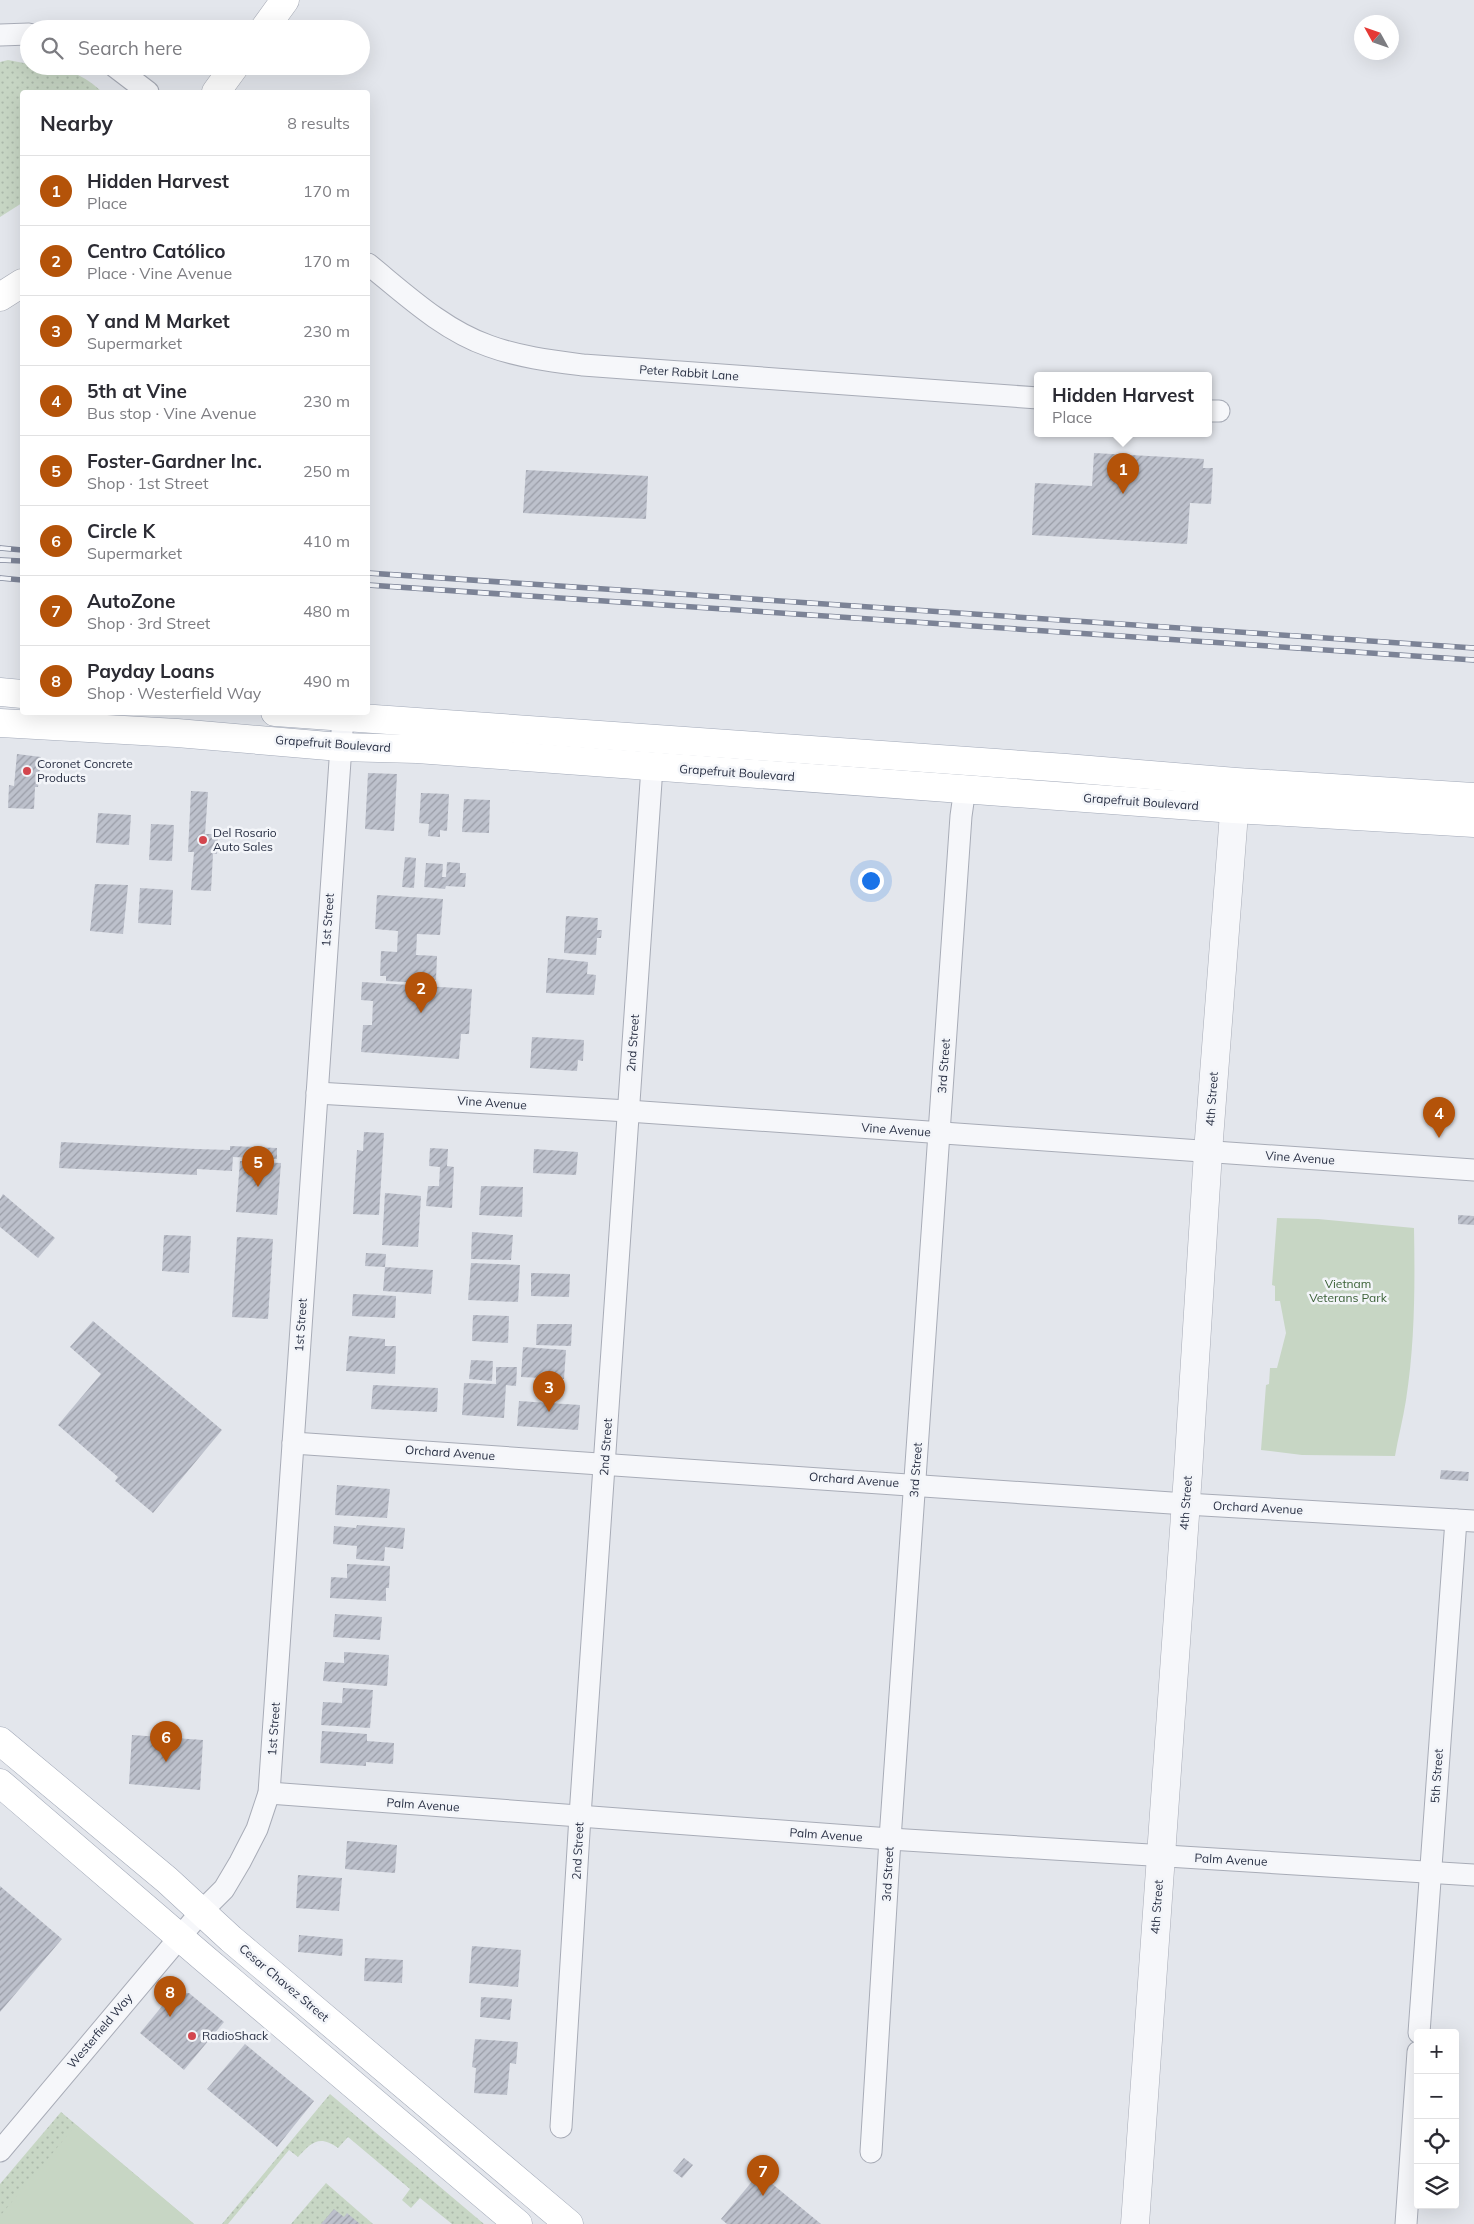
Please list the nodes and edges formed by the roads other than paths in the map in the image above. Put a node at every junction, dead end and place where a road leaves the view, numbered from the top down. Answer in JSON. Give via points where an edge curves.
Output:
{"nodes":[{"id":1,"x":285,"y":0,"type":"edge"},
{"id":2,"x":271,"y":20,"type":"edge"},
{"id":3,"x":20,"y":34,"type":"edge"},
{"id":4,"x":0,"y":35,"type":"edge"},
{"id":5,"x":126,"y":75,"type":"edge"},
{"id":6,"x":228,"y":75,"type":"edge"},
{"id":7,"x":145,"y":90,"type":"edge"},
{"id":8,"x":217,"y":90,"type":"edge"},
{"id":9,"x":370,"y":266,"type":"edge"},
{"id":10,"x":20,"y":284,"type":"edge"},
{"id":11,"x":0,"y":297,"type":"edge"},
{"id":12,"x":1034,"y":398,"type":"edge"},
{"id":13,"x":0,"y":692,"type":"edge"},
{"id":14,"x":20,"y":694,"type":"edge"},
{"id":15,"x":316,"y":715,"type":"edge"},
{"id":16,"x":343,"y":717,"type":"junction"},
{"id":17,"x":0,"y":723,"type":"edge"},
{"id":18,"x":340,"y":747,"type":"junction"},
{"id":19,"x":652,"y":768,"type":"junction"},
{"id":20,"x":1236,"y":782,"type":"junction"},
{"id":21,"x":965,"y":788,"type":"junction"},
{"id":22,"x":1474,"y":797,"type":"edge"},
{"id":23,"x":1234,"y":809,"type":"junction"},
{"id":24,"x":1474,"y":823,"type":"edge"},
{"id":25,"x":317,"y":1093,"type":"junction"},
{"id":26,"x":628,"y":1111,"type":"junction"},
{"id":27,"x":939,"y":1134,"type":"junction"},
{"id":28,"x":1208,"y":1152,"type":"junction"},
{"id":29,"x":1474,"y":1170,"type":"edge"},
{"id":30,"x":293,"y":1443,"type":"junction"},
{"id":31,"x":604,"y":1463,"type":"junction"},
{"id":32,"x":915,"y":1485,"type":"junction"},
{"id":33,"x":1186,"y":1504,"type":"junction"},
{"id":34,"x":1465,"y":1520,"type":"edge"},
{"id":35,"x":0,"y":1741,"type":"edge"},
{"id":36,"x":0,"y":1783,"type":"edge"},
{"id":37,"x":269,"y":1793,"type":"junction"},
{"id":38,"x":580,"y":1816,"type":"junction"},
{"id":39,"x":890,"y":1839,"type":"junction"},
{"id":40,"x":1160,"y":1856,"type":"junction"},
{"id":41,"x":1430,"y":1871,"type":"junction"},
{"id":42,"x":1474,"y":1874,"type":"edge"},
{"id":43,"x":201,"y":1912,"type":"junction"},
{"id":44,"x":179,"y":1938,"type":"junction"},
{"id":45,"x":1419,"y":2029,"type":"edge"},
{"id":46,"x":1416,"y":2074,"type":"edge"},
{"id":47,"x":561,"y":2127,"type":"dead end"},
{"id":48,"x":0,"y":2151,"type":"edge"},
{"id":49,"x":871,"y":2152,"type":"dead end"},
{"id":50,"x":518,"y":2224,"type":"edge"},
{"id":51,"x":569,"y":2224,"type":"edge"},
{"id":52,"x":1135,"y":2224,"type":"edge"},
{"id":53,"x":1406,"y":2224,"type":"edge"}],
"edges":[{"from":1,"to":2,"type":"main road"},
{"from":3,"to":4,"type":"street"},
{"from":5,"to":7,"type":"street"},
{"from":6,"to":8,"type":"main road"},
{"from":9,"to":12,"type":"street","name":"Peter Rabbit Lane","via":[[458,332],[487,345],[530,357],[584,366]]},
{"from":10,"to":11,"type":"main road"},
{"from":13,"to":14,"type":"main road"},
{"from":15,"to":16,"type":"main road"},
{"from":16,"to":18,"type":"street","name":"1st Street"},
{"from":16,"to":20,"type":"main road"},
{"from":17,"to":18,"type":"main road","name":"Grapefruit Boulevard"},
{"from":18,"to":19,"type":"main road","name":"Grapefruit Boulevard","via":[[417,749]]},
{"from":18,"to":25,"type":"street","name":"1st Street"},
{"from":19,"to":21,"type":"main road","name":"Grapefruit Boulevard"},
{"from":19,"to":26,"type":"street","name":"2nd Street"},
{"from":20,"to":22,"type":"main road"},
{"from":20,"to":23,"type":"street","name":"4th Street"},
{"from":21,"to":23,"type":"main road","name":"Grapefruit Boulevard"},
{"from":21,"to":27,"type":"street","name":"3rd Street","via":[[960,816]]},
{"from":23,"to":24,"type":"main road","name":"Grapefruit Boulevard"},
{"from":23,"to":28,"type":"street","name":"4th Street"},
{"from":25,"to":26,"type":"street","name":"Vine Avenue"},
{"from":25,"to":30,"type":"street","name":"1st Street"},
{"from":26,"to":27,"type":"street","name":"Vine Avenue"},
{"from":26,"to":31,"type":"street","name":"2nd Street"},
{"from":27,"to":28,"type":"street","name":"Vine Avenue"},
{"from":27,"to":32,"type":"street","name":"3rd Street"},
{"from":28,"to":29,"type":"street","name":"Vine Avenue"},
{"from":28,"to":33,"type":"street","name":"4th Street"},
{"from":30,"to":31,"type":"street","name":"Orchard Avenue"},
{"from":30,"to":37,"type":"street","name":"1st Street"},
{"from":31,"to":32,"type":"street","name":"Orchard Avenue"},
{"from":31,"to":38,"type":"street","name":"2nd Street"},
{"from":32,"to":33,"type":"street","name":"Orchard Avenue"},
{"from":32,"to":39,"type":"street","name":"3rd Street"},
{"from":33,"to":34,"type":"street","name":"Orchard Avenue"},
{"from":33,"to":40,"type":"street","name":"4th Street"},
{"from":34,"to":41,"type":"street","name":"5th Street"},
{"from":35,"to":43,"type":"main road","name":"Cesar Chavez Street"},
{"from":36,"to":44,"type":"main road"},
{"from":37,"to":38,"type":"street","name":"Palm Avenue"},
{"from":37,"to":43,"type":"street","name":"1st Street","via":[[257,1830],[240,1862],[224,1889]]},
{"from":38,"to":39,"type":"street","name":"Palm Avenue"},
{"from":38,"to":47,"type":"street","name":"2nd Street"},
{"from":39,"to":40,"type":"street","name":"Palm Avenue"},
{"from":39,"to":49,"type":"street","name":"3rd Street"},
{"from":40,"to":41,"type":"street","name":"Palm Avenue"},
{"from":40,"to":52,"type":"street","name":"4th Street"},
{"from":41,"to":42,"type":"street","name":"Palm Avenue"},
{"from":41,"to":45,"type":"street","name":"5th Street"},
{"from":43,"to":44,"type":"street","name":"Westerfield Way"},
{"from":43,"to":51,"type":"main road","name":"Cesar Chavez Street"},
{"from":44,"to":48,"type":"street","name":"Westerfield Way"},
{"from":44,"to":50,"type":"main road"},
{"from":46,"to":53,"type":"street"}]}
